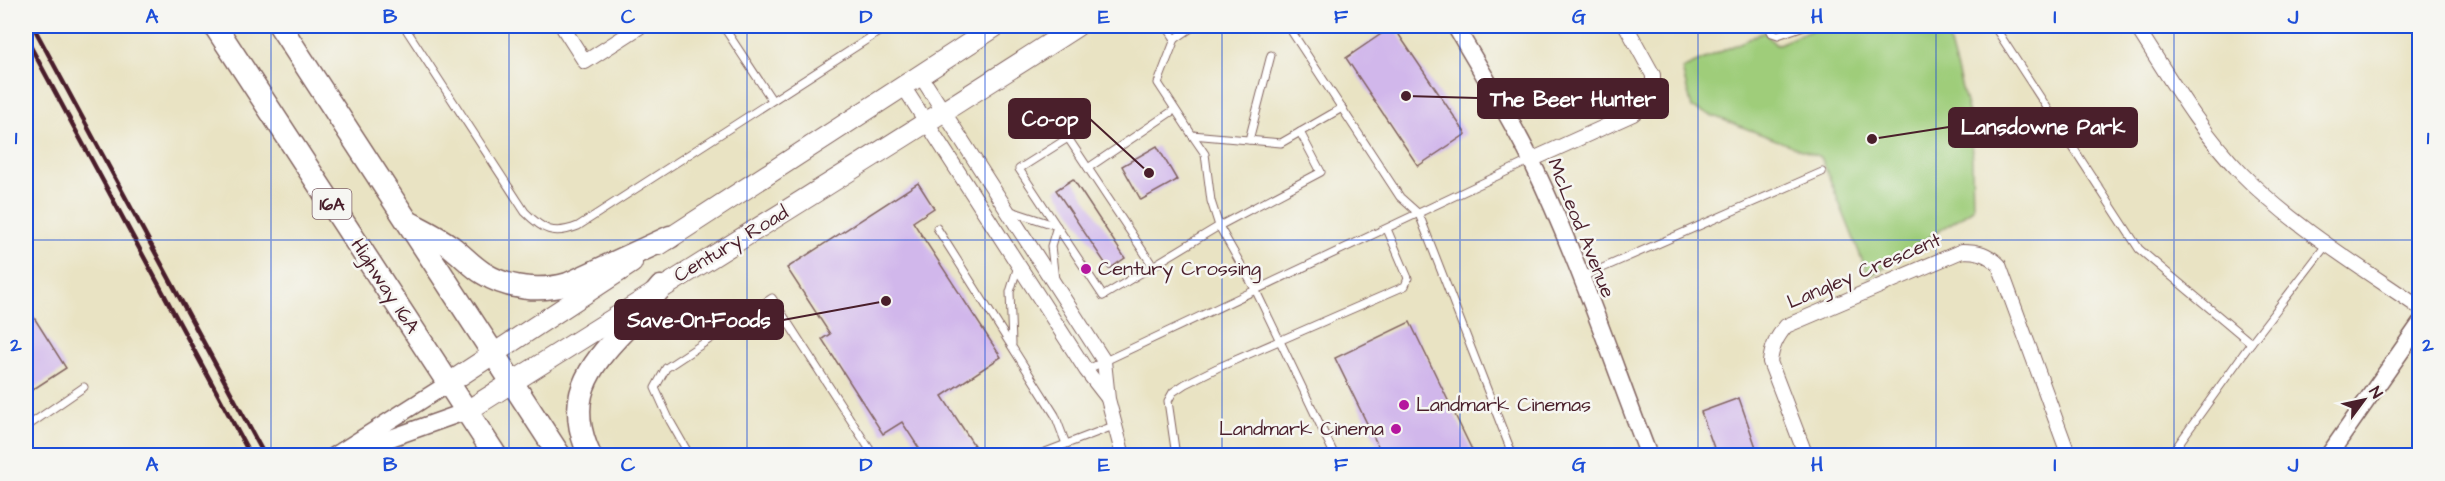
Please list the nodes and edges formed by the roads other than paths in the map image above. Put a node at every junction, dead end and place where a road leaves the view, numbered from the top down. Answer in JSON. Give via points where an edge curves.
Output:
{"nodes":[{"id":1,"x":215,"y":26,"type":"edge"},
{"id":2,"x":280,"y":26,"type":"edge"},
{"id":3,"x":404,"y":26,"type":"edge"},
{"id":4,"x":562,"y":26,"type":"edge"},
{"id":5,"x":641,"y":26,"type":"edge"},
{"id":6,"x":723,"y":26,"type":"edge"},
{"id":7,"x":888,"y":26,"type":"edge"},
{"id":8,"x":996,"y":26,"type":"edge"},
{"id":9,"x":1077,"y":26,"type":"edge"},
{"id":10,"x":1166,"y":26,"type":"edge"},
{"id":11,"x":1194,"y":26,"type":"edge"},
{"id":12,"x":1288,"y":26,"type":"edge"},
{"id":13,"x":1455,"y":26,"type":"edge"},
{"id":14,"x":1626,"y":26,"type":"edge"},
{"id":15,"x":1768,"y":26,"type":"edge"},
{"id":16,"x":1804,"y":26,"type":"edge"},
{"id":17,"x":1994,"y":26,"type":"edge"},
{"id":18,"x":2136,"y":26,"type":"edge"},
{"id":19,"x":1175,"y":39,"type":"junction"},
{"id":20,"x":1270,"y":55,"type":"dead end"},
{"id":21,"x":921,"y":75,"type":"junction"},
{"id":22,"x":903,"y":86,"type":"junction"},
{"id":23,"x":772,"y":100,"type":"junction"},
{"id":24,"x":1342,"y":108,"type":"junction"},
{"id":25,"x":1174,"y":110,"type":"junction"},
{"id":26,"x":944,"y":112,"type":"junction"},
{"id":27,"x":928,"y":123,"type":"junction"},
{"id":28,"x":1300,"y":132,"type":"junction"},
{"id":29,"x":1192,"y":135,"type":"junction"},
{"id":30,"x":1248,"y":140,"type":"junction"},
{"id":31,"x":1530,"y":160,"type":"junction"},
{"id":32,"x":1088,"y":168,"type":"junction"},
{"id":33,"x":1822,"y":172,"type":"dead end"},
{"id":34,"x":1007,"y":210,"type":"junction"},
{"id":35,"x":1419,"y":214,"type":"junction"},
{"id":36,"x":406,"y":221,"type":"junction"},
{"id":37,"x":1057,"y":226,"type":"junction"},
{"id":38,"x":1219,"y":226,"type":"junction"},
{"id":39,"x":937,"y":228,"type":"dead end"},
{"id":40,"x":1387,"y":229,"type":"junction"},
{"id":41,"x":670,"y":237,"type":"junction"},
{"id":42,"x":2327,"y":244,"type":"junction"},
{"id":43,"x":1019,"y":264,"type":"junction"},
{"id":44,"x":1153,"y":266,"type":"junction"},
{"id":45,"x":1580,"y":278,"type":"junction"},
{"id":46,"x":1056,"y":285,"type":"junction"},
{"id":47,"x":661,"y":287,"type":"junction"},
{"id":48,"x":1256,"y":291,"type":"junction"},
{"id":49,"x":2420,"y":308,"type":"edge"},
{"id":50,"x":2420,"y":324,"type":"edge"},
{"id":51,"x":1280,"y":341,"type":"junction"},
{"id":52,"x":2251,"y":343,"type":"junction"},
{"id":53,"x":1012,"y":346,"type":"junction"},
{"id":54,"x":494,"y":354,"type":"junction"},
{"id":55,"x":1104,"y":361,"type":"junction"},
{"id":56,"x":1086,"y":370,"type":"junction"},
{"id":57,"x":512,"y":382,"type":"junction"},
{"id":58,"x":449,"y":383,"type":"junction"},
{"id":59,"x":84,"y":387,"type":"dead end"},
{"id":60,"x":1108,"y":399,"type":"junction"},
{"id":61,"x":467,"y":411,"type":"junction"},
{"id":62,"x":1116,"y":425,"type":"junction"},
{"id":63,"x":26,"y":427,"type":"edge"},
{"id":64,"x":1066,"y":444,"type":"junction"},
{"id":65,"x":334,"y":456,"type":"edge"},
{"id":66,"x":342,"y":456,"type":"edge"},
{"id":67,"x":495,"y":456,"type":"edge"},
{"id":68,"x":560,"y":456,"type":"edge"},
{"id":69,"x":590,"y":456,"type":"edge"},
{"id":70,"x":690,"y":456,"type":"edge"},
{"id":71,"x":874,"y":456,"type":"edge"},
{"id":72,"x":1035,"y":456,"type":"edge"},
{"id":73,"x":1123,"y":456,"type":"edge"},
{"id":74,"x":1176,"y":456,"type":"edge"},
{"id":75,"x":1335,"y":456,"type":"edge"},
{"id":76,"x":1513,"y":456,"type":"edge"},
{"id":77,"x":1649,"y":456,"type":"edge"},
{"id":78,"x":1806,"y":456,"type":"edge"},
{"id":79,"x":2069,"y":456,"type":"edge"},
{"id":80,"x":2170,"y":456,"type":"edge"},
{"id":81,"x":2328,"y":456,"type":"edge"}],
"edges":[{"from":1,"to":58,"type":"main road","name":"Highway 16A","number":"16A"},
{"from":2,"to":36,"type":"main road","number":"16A"},
{"from":3,"to":23,"type":"lane","via":[[525,212],[549,231],[578,226]]},
{"from":4,"to":5,"type":"street","via":[[585,62]]},
{"from":6,"to":23,"type":"lane"},
{"from":7,"to":23,"type":"lane"},
{"from":8,"to":21,"type":"main road","name":"Century Road"},
{"from":9,"to":26,"type":"main road","name":"Century Road"},
{"from":10,"to":19,"type":"lane"},
{"from":11,"to":19,"type":"lane"},
{"from":12,"to":24,"type":"lane"},
{"from":13,"to":31,"type":"street","name":"McLeod Avenue"},
{"from":14,"to":31,"type":"street","via":[[1653,75],[1653,95],[1633,114]]},
{"from":15,"to":16,"type":"lane","via":[[1778,35]]},
{"from":17,"to":52,"type":"lane","via":[[2139,249]]},
{"from":18,"to":42,"type":"street","via":[[2220,150],[2284,211]]},
{"from":19,"to":25,"type":"lane","via":[[1158,83]]},
{"from":20,"to":30,"type":"lane"},
{"from":21,"to":22,"type":"main road","name":"Century Road"},
{"from":21,"to":26,"type":"street"},
{"from":22,"to":27,"type":"street"},
{"from":22,"to":41,"type":"main road","name":"Century Road"},
{"from":24,"to":28,"type":"lane"},
{"from":24,"to":35,"type":"lane","via":[[1400,196]]},
{"from":25,"to":29,"type":"lane"},
{"from":25,"to":32,"type":"lane"},
{"from":26,"to":27,"type":"main road","name":"Century Road"},
{"from":26,"to":34,"type":"street"},
{"from":27,"to":43,"type":"street"},
{"from":27,"to":47,"type":"main road","name":"Century Road"},
{"from":28,"to":30,"type":"lane","via":[[1281,143]]},
{"from":28,"to":38,"type":"lane","via":[[1321,172]]},
{"from":29,"to":30,"type":"lane"},
{"from":29,"to":38,"type":"lane","via":[[1205,154],[1211,201]]},
{"from":31,"to":35,"type":"lane"},
{"from":31,"to":45,"type":"street","name":"McLeod Avenue"},
{"from":32,"to":37,"type":"lane","via":[[1068,138],[1019,169]]},
{"from":32,"to":44,"type":"lane"},
{"from":33,"to":45,"type":"lane"},
{"from":34,"to":37,"type":"lane"},
{"from":34,"to":46,"type":"street"},
{"from":35,"to":40,"type":"lane"},
{"from":35,"to":76,"type":"lane"},
{"from":36,"to":41,"type":"main road","via":[[453,248],[484,274],[534,289],[568,284]]},
{"from":36,"to":54,"type":"main road","number":"16A"},
{"from":37,"to":44,"type":"lane","via":[[1102,296]]},
{"from":37,"to":46,"type":"lane","via":[[1051,246]]},
{"from":38,"to":44,"type":"lane"},
{"from":38,"to":48,"type":"lane"},
{"from":39,"to":53,"type":"lane"},
{"from":40,"to":48,"type":"lane"},
{"from":40,"to":51,"type":"lane","via":[[1408,278],[1405,286]]},
{"from":41,"to":54,"type":"main road","name":"Century Road"},
{"from":42,"to":49,"type":"street"},
{"from":42,"to":52,"type":"lane"},
{"from":43,"to":53,"type":"lane","via":[[1010,292]]},
{"from":43,"to":56,"type":"street"},
{"from":45,"to":77,"type":"street","name":"McLeod Avenue"},
{"from":46,"to":55,"type":"street"},
{"from":47,"to":57,"type":"main road","name":"Century Road"},
{"from":47,"to":69,"type":"main road","via":[[588,373],[582,389],[580,424]]},
{"from":48,"to":51,"type":"lane"},
{"from":48,"to":55,"type":"lane"},
{"from":50,"to":81,"type":"street"},
{"from":51,"to":74,"type":"lane","via":[[1173,393],[1168,401]]},
{"from":51,"to":75,"type":"lane"},
{"from":52,"to":80,"type":"lane"},
{"from":53,"to":64,"type":"lane","via":[[1055,415]]},
{"from":54,"to":57,"type":"main road","number":"16A"},
{"from":54,"to":58,"type":"main road","name":"Century Road"},
{"from":55,"to":56,"type":"lane"},
{"from":55,"to":60,"type":"street"},
{"from":56,"to":60,"type":"street"},
{"from":57,"to":61,"type":"main road","name":"Century Road"},
{"from":57,"to":68,"type":"main road","number":"16A"},
{"from":58,"to":61,"type":"main road","name":"Highway 16A","number":"16A"},
{"from":58,"to":65,"type":"street","name":"Century Road"},
{"from":59,"to":63,"type":"lane"},
{"from":60,"to":62,"type":"street"},
{"from":61,"to":66,"type":"street","name":"Century Road"},
{"from":61,"to":67,"type":"main road","name":"Highway 16A","number":"16A"},
{"from":62,"to":64,"type":"lane"},
{"from":62,"to":73,"type":"street"},
{"from":64,"to":72,"type":"lane"},
{"from":70,"to":71,"type":"lane","via":[[655,388],[666,368],[772,298]]},
{"from":78,"to":79,"type":"street","name":"Langley Crescent","via":[[1770,362],[1778,335],[1786,326],[1962,250],[1976,251],[1999,265]]}]}
